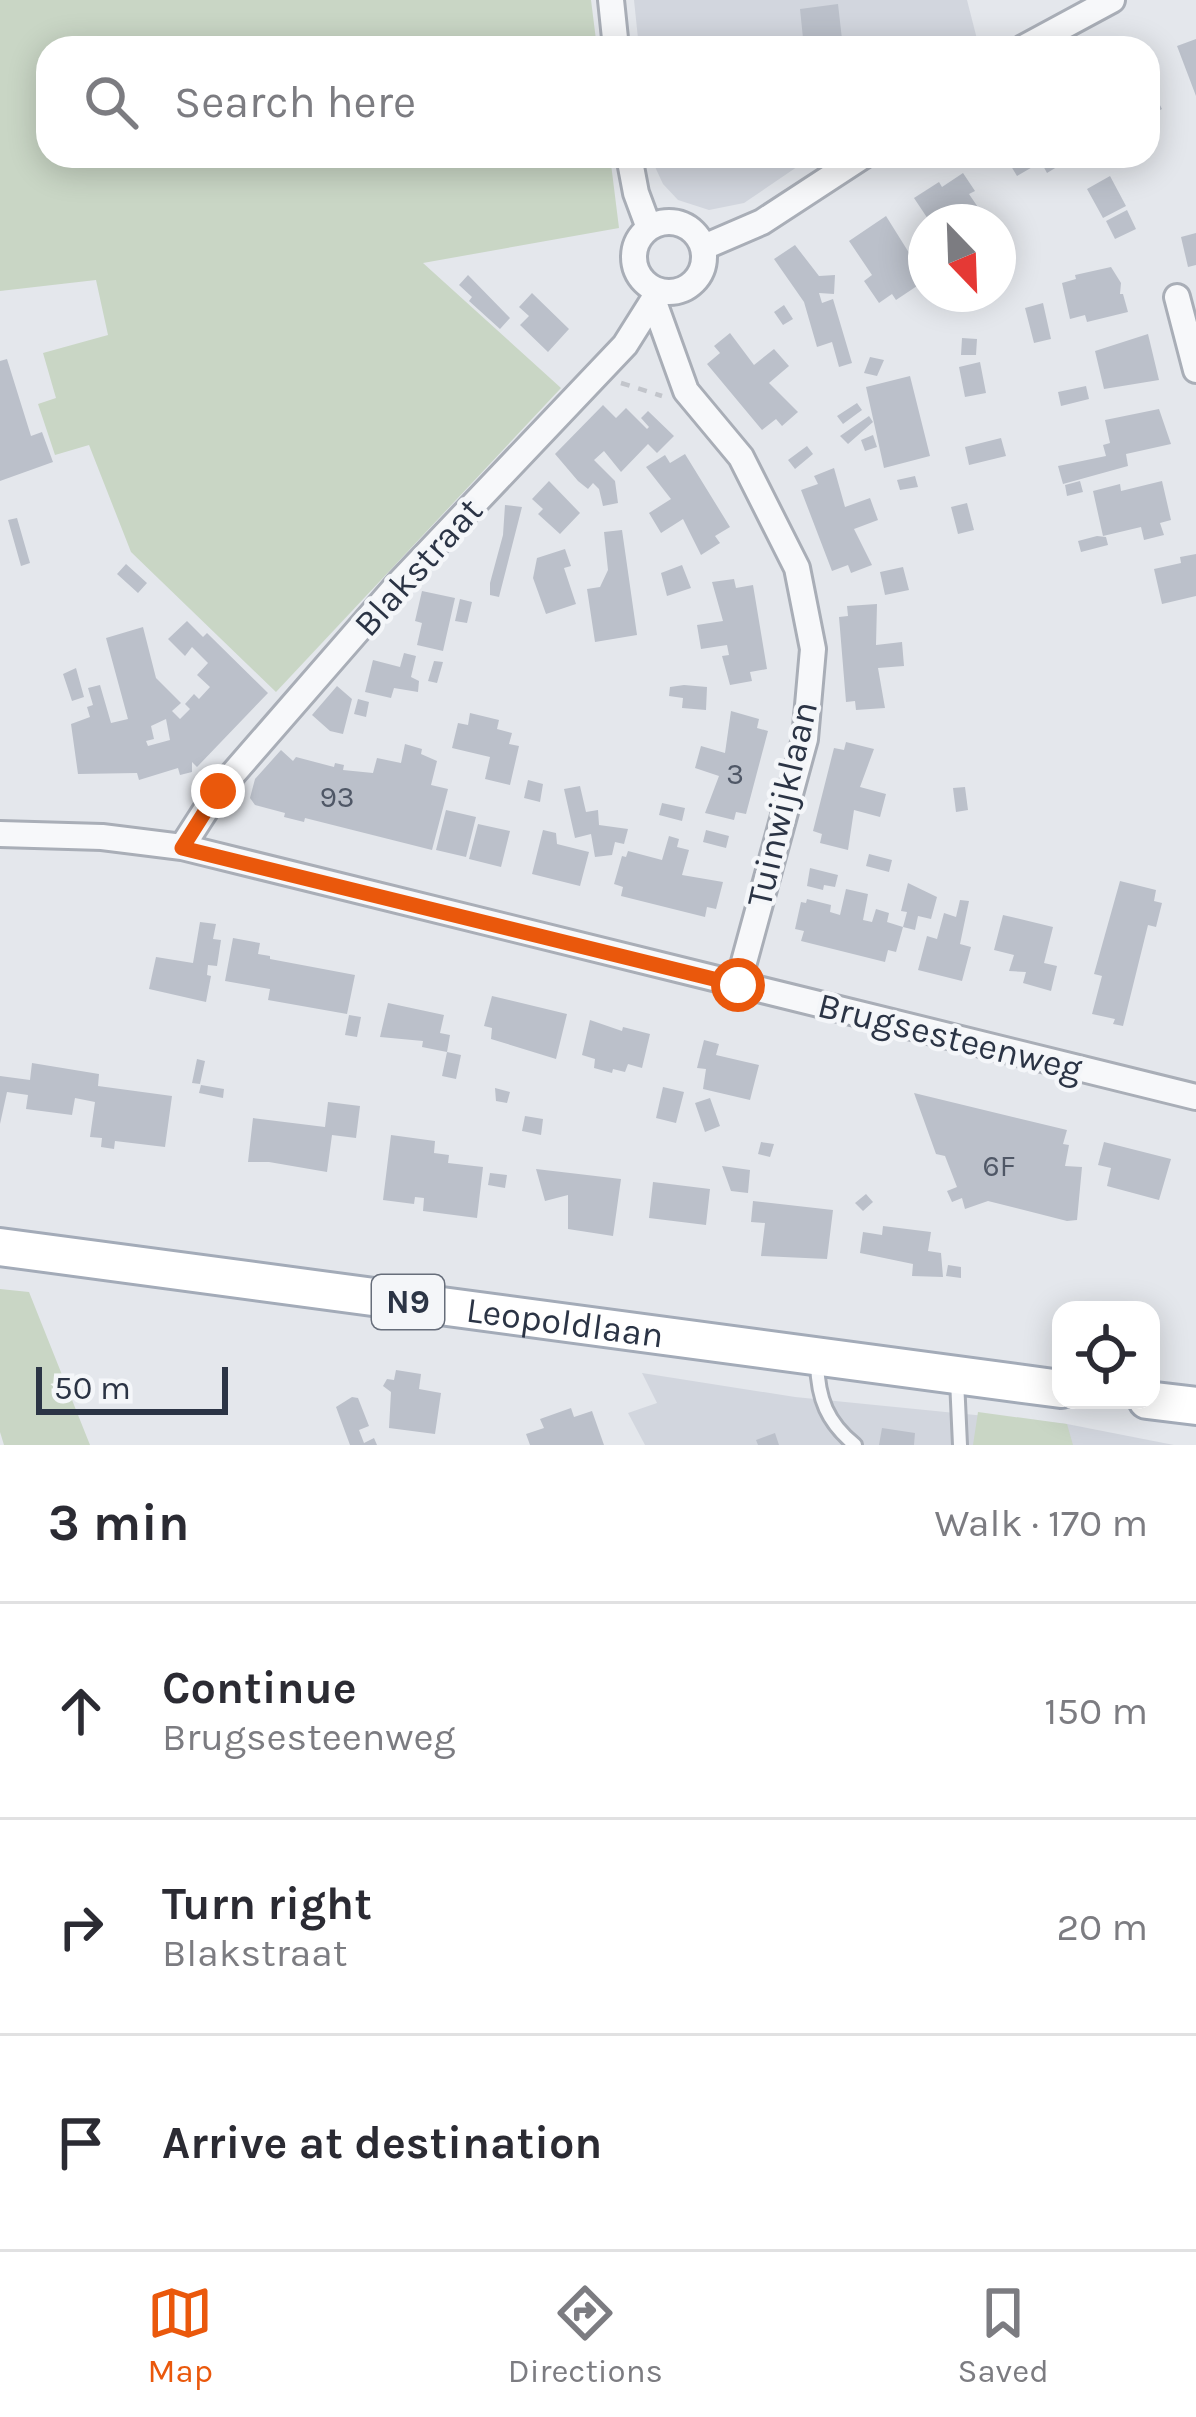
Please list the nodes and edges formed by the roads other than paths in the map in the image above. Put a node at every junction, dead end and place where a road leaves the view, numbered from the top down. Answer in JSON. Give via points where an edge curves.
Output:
{"nodes":[{"id":1,"x":611,"y":0,"type":"edge"},
{"id":2,"x":1112,"y":0,"type":"edge"},
{"id":3,"x":615,"y":36,"type":"edge"},
{"id":4,"x":1045,"y":36,"type":"edge"},
{"id":5,"x":631,"y":168,"type":"edge"},
{"id":6,"x":845,"y":168,"type":"edge"},
{"id":7,"x":649,"y":228,"type":"junction"},
{"id":8,"x":704,"y":247,"type":"junction"},
{"id":9,"x":657,"y":296,"type":"junction"},
{"id":10,"x":1177,"y":297,"type":"dead end"},
{"id":11,"x":1196,"y":370,"type":"edge"},
{"id":12,"x":0,"y":834,"type":"edge"},
{"id":13,"x":182,"y":848,"type":"junction"},
{"id":14,"x":738,"y":985,"type":"junction"},
{"id":15,"x":1196,"y":1097,"type":"edge"},
{"id":16,"x":0,"y":1247,"type":"edge"},
{"id":17,"x":816,"y":1356,"type":"junction"},
{"id":18,"x":956,"y":1375,"type":"junction"},
{"id":19,"x":1052,"y":1388,"type":"edge"},
{"id":20,"x":1160,"y":1402,"type":"edge"},
{"id":21,"x":1196,"y":1406,"type":"edge"},
{"id":22,"x":855,"y":1445,"type":"edge"},
{"id":23,"x":960,"y":1445,"type":"edge"}],
"edges":[{"from":1,"to":3,"type":"street"},
{"from":2,"to":4,"type":"street"},
{"from":5,"to":7,"type":"street"},
{"from":6,"to":8,"type":"street","via":[[762,222]]},
{"from":7,"to":8,"type":"street","via":[[672,221]]},
{"from":7,"to":9,"type":"street","via":[[634,262]]},
{"from":8,"to":9,"type":"street","via":[[695,282]]},
{"from":9,"to":13,"type":"street","name":"Blakstraat","via":[[599,376],[400,582],[218,791]]},
{"from":9,"to":14,"type":"street","name":"Tuinwijklaan","via":[[678,376],[741,457],[797,568],[813,649],[805,739]]},
{"from":10,"to":11,"type":"street"},
{"from":12,"to":13,"type":"street","name":"Brugsesteenweg"},
{"from":13,"to":14,"type":"street","name":"Brugsesteenweg"},
{"from":14,"to":15,"type":"street","name":"Brugsesteenweg"},
{"from":16,"to":17,"type":"main road","name":"Leopoldlaan","number":"N9"},
{"from":17,"to":18,"type":"main road","name":"Leopoldlaan","number":"N9"},
{"from":17,"to":22,"type":"lane","via":[[818,1394]]},
{"from":18,"to":19,"type":"main road","name":"Leopoldlaan","number":"N9"},
{"from":18,"to":23,"type":"lane"},
{"from":20,"to":21,"type":"main road"}]}
